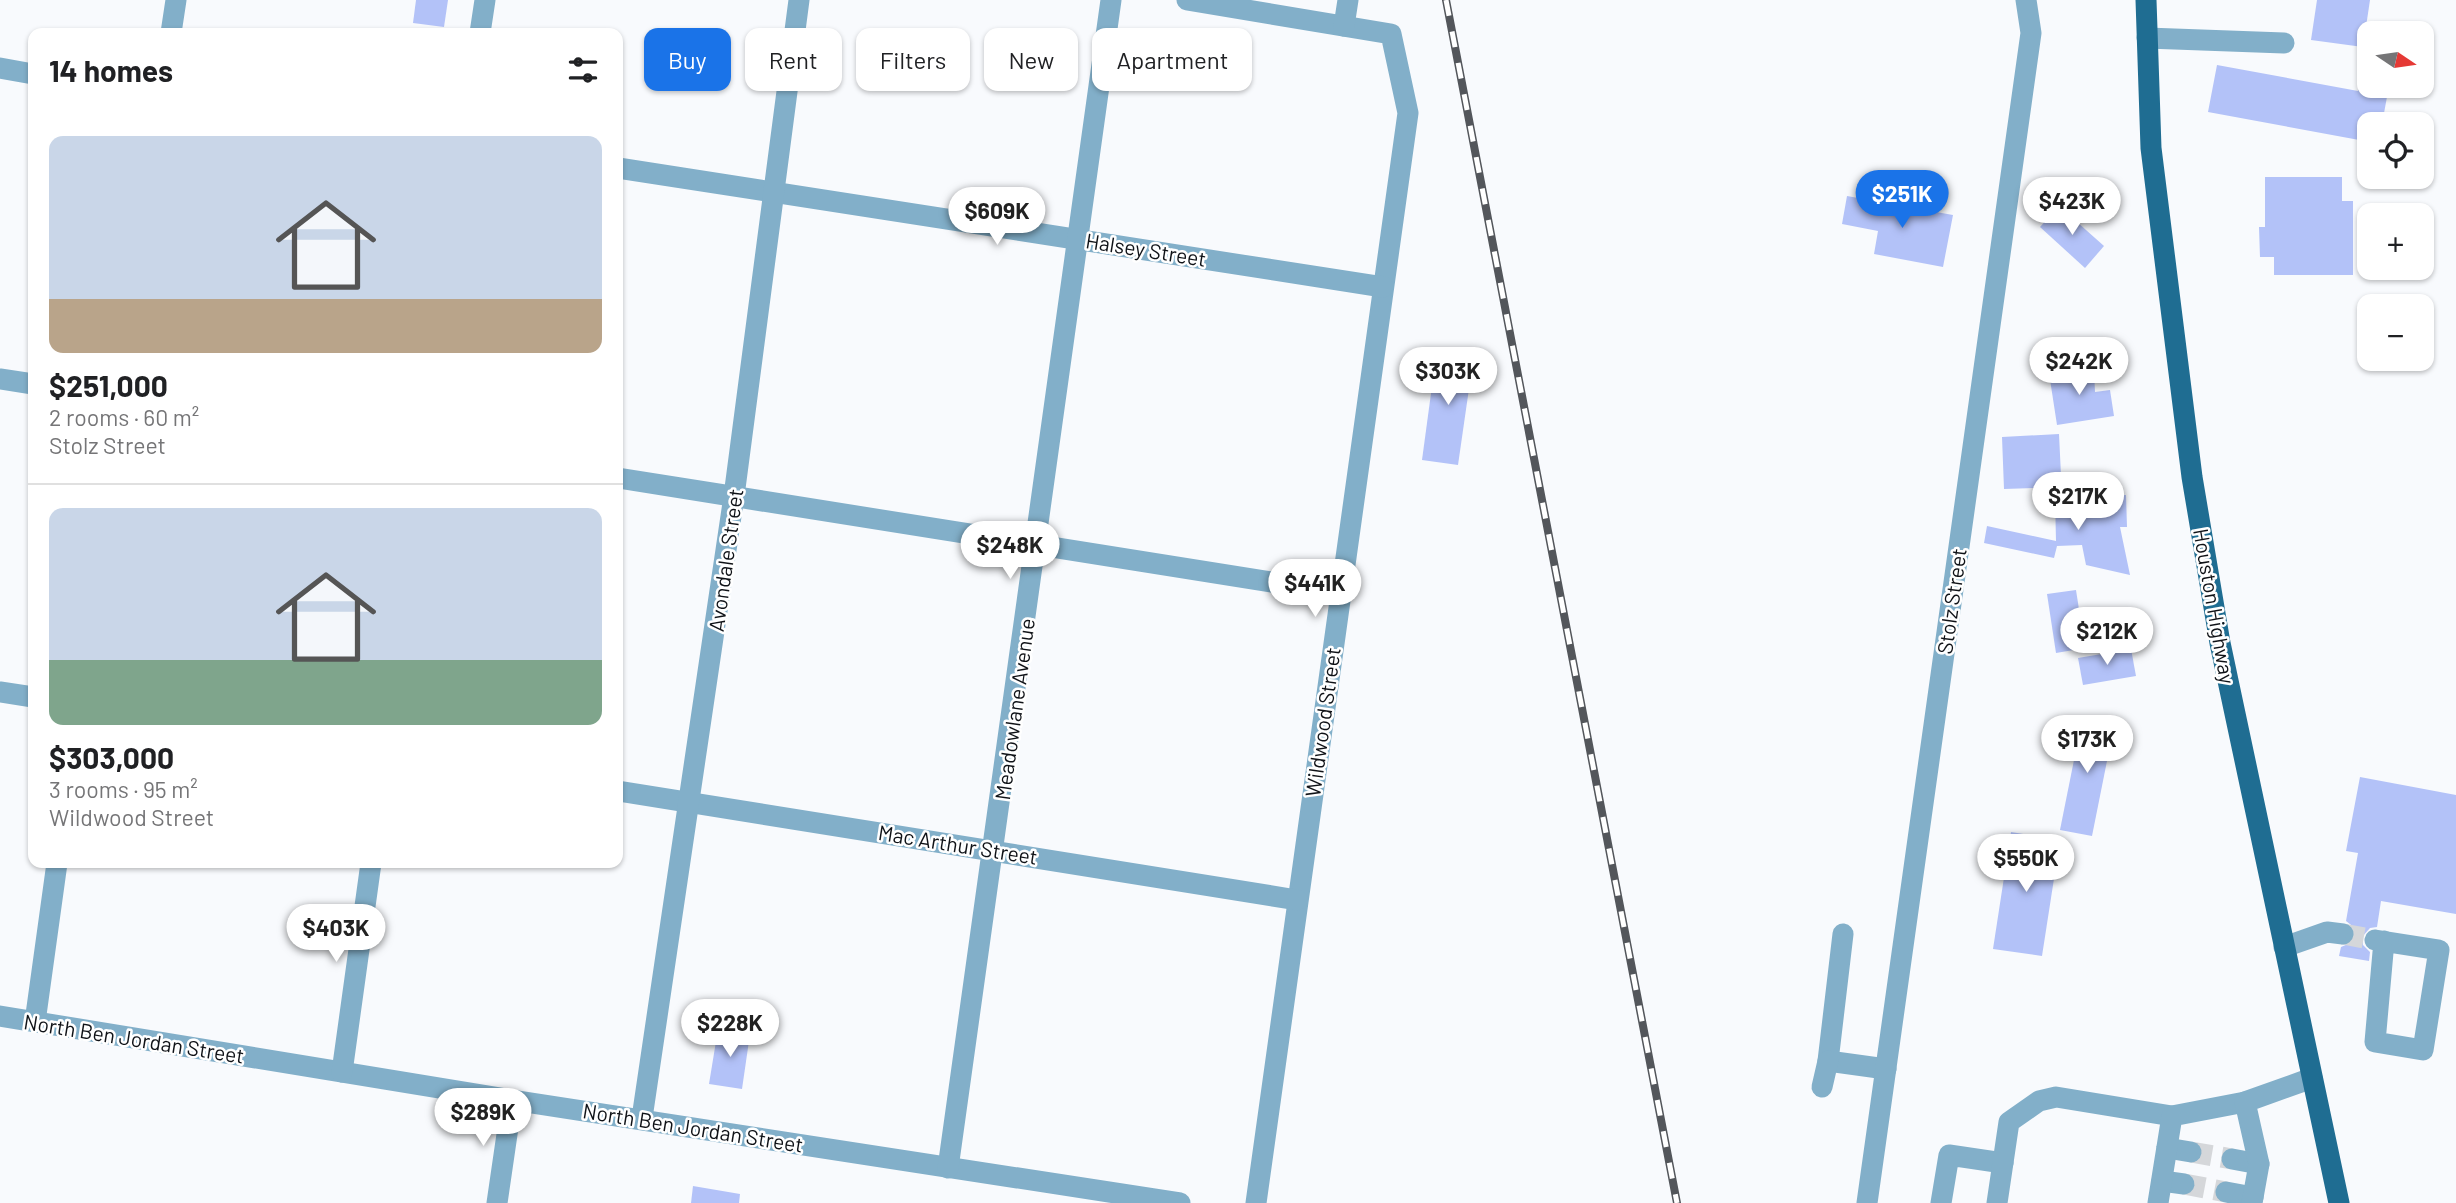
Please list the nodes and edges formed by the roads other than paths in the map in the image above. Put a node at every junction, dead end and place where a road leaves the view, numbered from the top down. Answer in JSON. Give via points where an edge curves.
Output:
{"nodes":[{"id":1,"x":176,"y":0,"type":"edge"},
{"id":2,"x":485,"y":0,"type":"edge"},
{"id":3,"x":799,"y":0,"type":"edge"},
{"id":4,"x":1111,"y":0,"type":"edge"},
{"id":5,"x":1187,"y":0,"type":"edge"},
{"id":6,"x":1348,"y":0,"type":"edge"},
{"id":7,"x":2026,"y":0,"type":"edge"},
{"id":8,"x":2146,"y":0,"type":"edge"},
{"id":9,"x":1245,"y":5,"type":"edge"},
{"id":10,"x":1343,"y":26,"type":"junction"},
{"id":11,"x":171,"y":28,"type":"edge"},
{"id":12,"x":481,"y":28,"type":"edge"},
{"id":13,"x":2147,"y":38,"type":"junction"},
{"id":14,"x":2284,"y":43,"type":"dead end"},
{"id":15,"x":0,"y":68,"type":"edge"},
{"id":16,"x":28,"y":73,"type":"edge"},
{"id":17,"x":623,"y":169,"type":"edge"},
{"id":18,"x":775,"y":192,"type":"junction"},
{"id":19,"x":1076,"y":238,"type":"junction"},
{"id":20,"x":1383,"y":287,"type":"junction"},
{"id":21,"x":0,"y":379,"type":"edge"},
{"id":22,"x":28,"y":383,"type":"edge"},
{"id":23,"x":623,"y":479,"type":"edge"},
{"id":24,"x":734,"y":496,"type":"junction"},
{"id":25,"x":1037,"y":547,"type":"junction"},
{"id":26,"x":1340,"y":593,"type":"junction"},
{"id":27,"x":0,"y":692,"type":"edge"},
{"id":28,"x":28,"y":696,"type":"edge"},
{"id":29,"x":623,"y":791,"type":"edge"},
{"id":30,"x":691,"y":802,"type":"junction"},
{"id":31,"x":994,"y":849,"type":"junction"},
{"id":32,"x":56,"y":868,"type":"edge"},
{"id":33,"x":370,"y":868,"type":"edge"},
{"id":34,"x":1297,"y":900,"type":"junction"},
{"id":35,"x":1843,"y":934,"type":"dead end"},
{"id":36,"x":2343,"y":934,"type":"tunnel mouth"},
{"id":37,"x":2379,"y":941,"type":"joint"},
{"id":38,"x":2284,"y":947,"type":"junction"},
{"id":39,"x":0,"y":1016,"type":"edge"},
{"id":40,"x":35,"y":1022,"type":"junction"},
{"id":41,"x":1828,"y":1060,"type":"junction"},
{"id":42,"x":1885,"y":1069,"type":"junction"},
{"id":43,"x":342,"y":1072,"type":"junction"},
{"id":44,"x":2312,"y":1078,"type":"junction"},
{"id":45,"x":1822,"y":1087,"type":"dead end"},
{"id":46,"x":512,"y":1100,"type":"junction"},
{"id":47,"x":2245,"y":1101,"type":"junction"},
{"id":48,"x":2172,"y":1116,"type":"junction"},
{"id":49,"x":642,"y":1118,"type":"junction"},
{"id":50,"x":2167,"y":1148,"type":"junction"},
{"id":51,"x":2191,"y":1152,"type":"tunnel mouth"},
{"id":52,"x":2232,"y":1159,"type":"tunnel mouth"},
{"id":53,"x":2003,"y":1163,"type":"junction"},
{"id":54,"x":2259,"y":1164,"type":"junction"},
{"id":55,"x":948,"y":1168,"type":"junction"},
{"id":56,"x":2162,"y":1181,"type":"junction"},
{"id":57,"x":2184,"y":1184,"type":"tunnel mouth"},
{"id":58,"x":2226,"y":1192,"type":"tunnel mouth"},
{"id":59,"x":2252,"y":1200,"type":"edge"},
{"id":60,"x":497,"y":1203,"type":"edge"},
{"id":61,"x":1180,"y":1203,"type":"edge"},
{"id":62,"x":1256,"y":1203,"type":"edge"},
{"id":63,"x":1867,"y":1203,"type":"edge"},
{"id":64,"x":1941,"y":1203,"type":"edge"},
{"id":65,"x":1997,"y":1203,"type":"edge"},
{"id":66,"x":2158,"y":1203,"type":"edge"},
{"id":67,"x":2339,"y":1203,"type":"edge"}],
"edges":[{"from":1,"to":11,"type":"street"},
{"from":2,"to":12,"type":"street"},
{"from":3,"to":18,"type":"street","name":"Avondale Street"},
{"from":4,"to":19,"type":"street","name":"Meadowlane Avenue"},
{"from":5,"to":9,"type":"street"},
{"from":6,"to":10,"type":"street"},
{"from":7,"to":42,"type":"street","name":"Stolz Street","via":[[2031,33]]},
{"from":8,"to":13,"type":"main road","name":"Houston Highway"},
{"from":9,"to":10,"type":"street"},
{"from":10,"to":20,"type":"street","name":"Wildwood Street","via":[[1391,34],[1408,113]]},
{"from":13,"to":14,"type":"street"},
{"from":13,"to":38,"type":"main road","name":"Houston Highway","via":[[2151,148],[2192,477],[2220,643]]},
{"from":15,"to":16,"type":"street"},
{"from":17,"to":18,"type":"street","name":"Halsey Street"},
{"from":18,"to":19,"type":"street","name":"Halsey Street"},
{"from":18,"to":24,"type":"street","name":"Avondale Street"},
{"from":19,"to":20,"type":"street","name":"Halsey Street"},
{"from":19,"to":25,"type":"street","name":"Meadowlane Avenue"},
{"from":20,"to":26,"type":"street","name":"Wildwood Street"},
{"from":21,"to":22,"type":"street"},
{"from":23,"to":24,"type":"street"},
{"from":24,"to":25,"type":"street"},
{"from":24,"to":30,"type":"street","name":"Avondale Street"},
{"from":25,"to":26,"type":"street"},
{"from":25,"to":31,"type":"street","name":"Meadowlane Avenue"},
{"from":26,"to":34,"type":"street","name":"Wildwood Street"},
{"from":27,"to":28,"type":"street"},
{"from":29,"to":30,"type":"street","name":"Mac Arthur Street"},
{"from":30,"to":31,"type":"street","name":"Mac Arthur Street"},
{"from":30,"to":49,"type":"street","name":"Avondale Street"},
{"from":31,"to":34,"type":"street","name":"Mac Arthur Street"},
{"from":31,"to":55,"type":"street","name":"Meadowlane Avenue"},
{"from":32,"to":40,"type":"street"},
{"from":33,"to":43,"type":"street"},
{"from":34,"to":62,"type":"street","name":"Wildwood Street"},
{"from":35,"to":41,"type":"street"},
{"from":36,"to":38,"type":"street","via":[[2327,932]]},
{"from":37,"to":37,"type":"street","via":[[2439,950],[2423,1050],[2375,1042]]},
{"from":38,"to":44,"type":"main road","name":"Houston Highway"},
{"from":39,"to":40,"type":"street","name":"North Ben Jordan Street"},
{"from":40,"to":43,"type":"street","name":"North Ben Jordan Street"},
{"from":41,"to":42,"type":"street"},
{"from":41,"to":45,"type":"street"},
{"from":42,"to":63,"type":"street","name":"Stolz Street"},
{"from":43,"to":46,"type":"street","name":"North Ben Jordan Street"},
{"from":44,"to":47,"type":"street"},
{"from":44,"to":67,"type":"main road","name":"Houston Highway"},
{"from":46,"to":49,"type":"street","name":"North Ben Jordan Street"},
{"from":46,"to":60,"type":"street"},
{"from":47,"to":48,"type":"street"},
{"from":47,"to":54,"type":"street"},
{"from":48,"to":50,"type":"street"},
{"from":48,"to":53,"type":"street","via":[[2056,1097],[2039,1101],[2009,1122]]},
{"from":49,"to":55,"type":"street","name":"North Ben Jordan Street"},
{"from":50,"to":51,"type":"street"},
{"from":50,"to":56,"type":"street"},
{"from":52,"to":54,"type":"street"},
{"from":53,"to":64,"type":"street","via":[[1949,1155]]},
{"from":53,"to":65,"type":"street"},
{"from":54,"to":59,"type":"street"},
{"from":55,"to":61,"type":"street","name":"North Ben Jordan Street"},
{"from":56,"to":57,"type":"street"},
{"from":56,"to":66,"type":"street"},
{"from":58,"to":59,"type":"street"}]}
